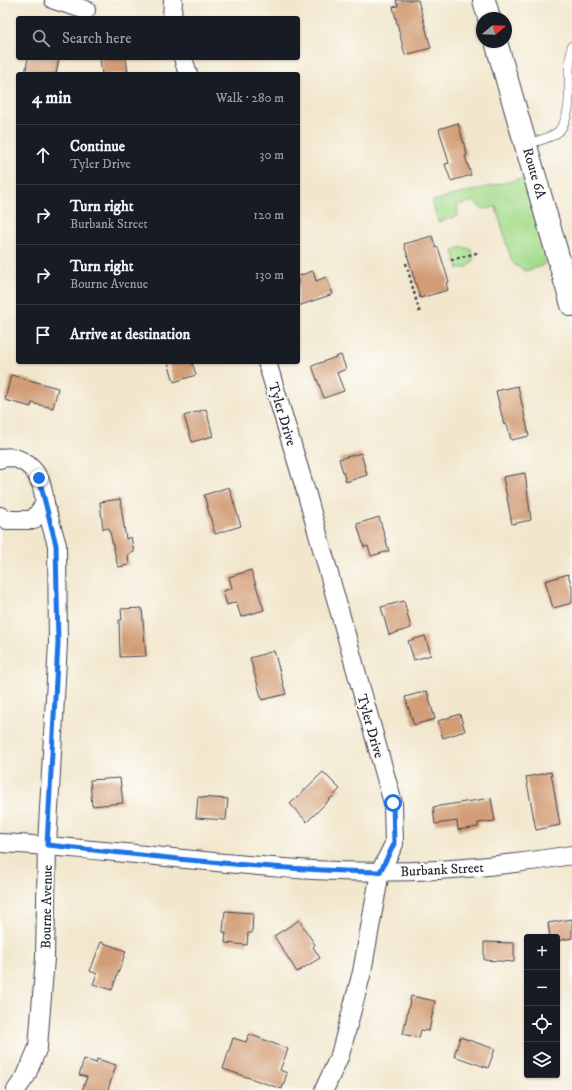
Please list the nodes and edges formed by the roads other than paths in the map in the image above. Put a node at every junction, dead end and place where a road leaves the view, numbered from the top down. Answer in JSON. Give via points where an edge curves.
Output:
{"nodes":[{"id":1,"x":54,"y":0,"type":"edge"},
{"id":2,"x":173,"y":0,"type":"edge"},
{"id":3,"x":484,"y":0,"type":"edge"},
{"id":4,"x":86,"y":10,"type":"dead end"},
{"id":5,"x":487,"y":12,"type":"edge"},
{"id":6,"x":172,"y":16,"type":"edge"},
{"id":7,"x":572,"y":46,"type":"edge"},
{"id":8,"x":498,"y":48,"type":"edge"},
{"id":9,"x":184,"y":60,"type":"edge"},
{"id":10,"x":187,"y":72,"type":"edge"},
{"id":11,"x":526,"y":144,"type":"junction"},
{"id":12,"x":572,"y":305,"type":"edge"},
{"id":13,"x":268,"y":364,"type":"edge"},
{"id":14,"x":0,"y":459,"type":"edge"},
{"id":15,"x":45,"y":504,"type":"junction"},
{"id":16,"x":0,"y":516,"type":"edge"},
{"id":17,"x":0,"y":843,"type":"edge"},
{"id":18,"x":47,"y":845,"type":"junction"},
{"id":19,"x":572,"y":855,"type":"edge"},
{"id":20,"x":380,"y":872,"type":"junction"},
{"id":21,"x":16,"y":1090,"type":"edge"},
{"id":22,"x":324,"y":1090,"type":"edge"}],
"edges":[{"from":1,"to":4,"type":"street"},
{"from":2,"to":6,"type":"street"},
{"from":3,"to":5,"type":"main road"},
{"from":7,"to":11,"type":"lane","via":[[569,72],[570,112],[567,119],[558,132]]},
{"from":8,"to":11,"type":"main road","name":"Route 6A"},
{"from":9,"to":10,"type":"street"},
{"from":11,"to":12,"type":"main road","name":"Route 6A"},
{"from":13,"to":20,"type":"street","name":"Tyler Drive","via":[[393,803],[394,844]]},
{"from":14,"to":15,"type":"street","name":"Bourne Avenue","via":[[5,457],[24,461],[39,478]]},
{"from":15,"to":16,"type":"street","via":[[33,520],[7,520]]},
{"from":15,"to":18,"type":"street","name":"Bourne Avenue","via":[[56,545],[58,643]]},
{"from":17,"to":18,"type":"street","name":"Burbank Street"},
{"from":18,"to":20,"type":"street","name":"Burbank Street","via":[[314,871]]},
{"from":18,"to":21,"type":"street","name":"Bourne Avenue","via":[[45,958],[38,1047],[26,1076]]},
{"from":19,"to":20,"type":"street","name":"Burbank Street","via":[[508,865]]},
{"from":20,"to":22,"type":"street","name":"Tyler Drive","via":[[362,972],[340,1055]]}]}
